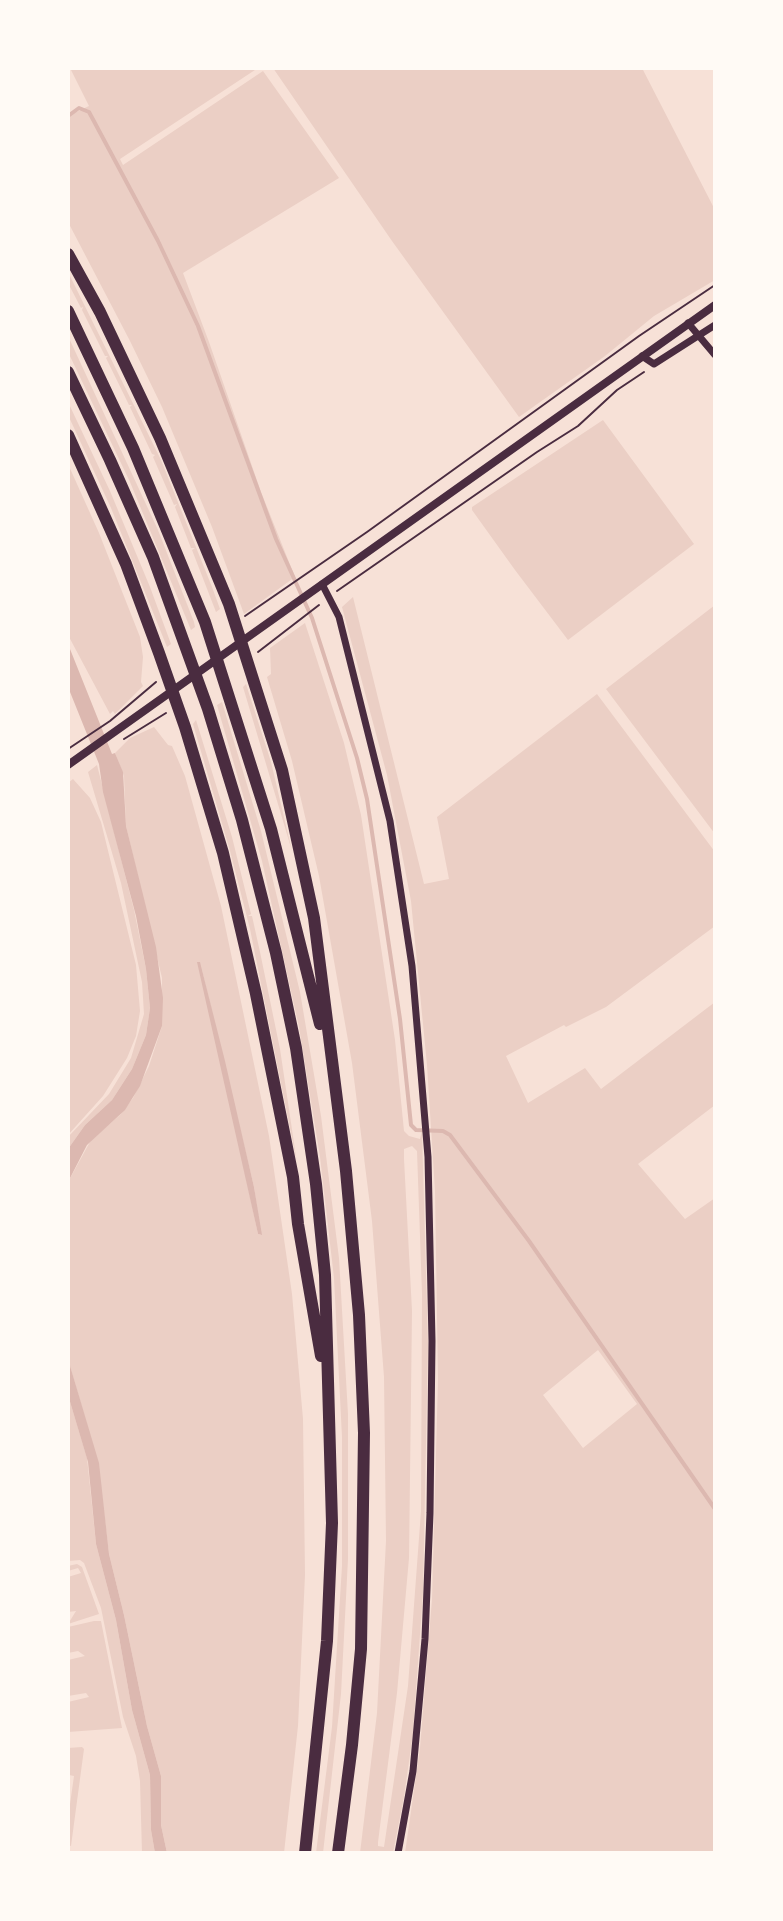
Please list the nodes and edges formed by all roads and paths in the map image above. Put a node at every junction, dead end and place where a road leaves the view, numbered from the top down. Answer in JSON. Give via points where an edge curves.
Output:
{"nodes":[{"id":1,"x":68,"y":254,"type":"edge"},
{"id":2,"x":715,"y":285,"type":"edge"},
{"id":3,"x":715,"y":305,"type":"edge"},
{"id":4,"x":68,"y":311,"type":"edge"},
{"id":5,"x":688,"y":323,"type":"junction"},
{"id":6,"x":715,"y":325,"type":"edge"},
{"id":7,"x":698,"y":336,"type":"junction"},
{"id":8,"x":715,"y":355,"type":"edge"},
{"id":9,"x":642,"y":356,"type":"junction"},
{"id":10,"x":654,"y":364,"type":"junction"},
{"id":11,"x":68,"y":372,"type":"edge"},
{"id":12,"x":68,"y":435,"type":"edge"},
{"id":13,"x":322,"y":584,"type":"junction"},
{"id":14,"x":286,"y":588,"type":"dead end"},
{"id":15,"x":329,"y":597,"type":"junction"},
{"id":16,"x":317,"y":607,"type":"dead end"},
{"id":17,"x":301,"y":619,"type":"dead end"},
{"id":18,"x":132,"y":701,"type":"dead end"},
{"id":19,"x":147,"y":727,"type":"dead end"},
{"id":20,"x":116,"y":744,"type":"dead end"},
{"id":21,"x":68,"y":749,"type":"edge"},
{"id":22,"x":69,"y":761,"type":"edge"},
{"id":23,"x":331,"y":1070,"type":"junction"},
{"id":24,"x":329,"y":1399,"type":"junction"},
{"id":25,"x":305,"y":1853,"type":"edge"},
{"id":26,"x":338,"y":1853,"type":"edge"},
{"id":27,"x":398,"y":1853,"type":"edge"}],
"edges":[{"from":1,"to":23,"type":"highway","via":[[160,438],[254,679],[307,876]]},
{"from":2,"to":14,"type":"path"},
{"from":3,"to":5,"type":"street"},
{"from":4,"to":23,"type":"highway","via":[[139,462],[205,622],[271,829]]},
{"from":5,"to":7,"type":"street"},
{"from":5,"to":9,"type":"street"},
{"from":6,"to":7,"type":"street"},
{"from":7,"to":8,"type":"street"},
{"from":7,"to":10,"type":"street"},
{"from":9,"to":10,"type":"street"},
{"from":9,"to":13,"type":"street"},
{"from":10,"to":15,"type":"path","via":[[578,426]]},
{"from":11,"to":24,"type":"highway","via":[[153,557],[183,637],[242,820],[276,953],[316,1184]]},
{"from":12,"to":24,"type":"highway","via":[[126,564],[185,727],[223,853],[293,1177]]},
{"from":13,"to":15,"type":"street"},
{"from":13,"to":22,"type":"street"},
{"from":15,"to":27,"type":"street","via":[[339,617],[390,821],[409,937],[427,1139],[430,1529],[420,1700]]},
{"from":16,"to":17,"type":"path"},
{"from":18,"to":21,"type":"path"},
{"from":19,"to":20,"type":"path"},
{"from":23,"to":26,"type":"highway","via":[[346,1171],[364,1433],[361,1649]]},
{"from":24,"to":25,"type":"highway","via":[[332,1523],[327,1641]]}]}
